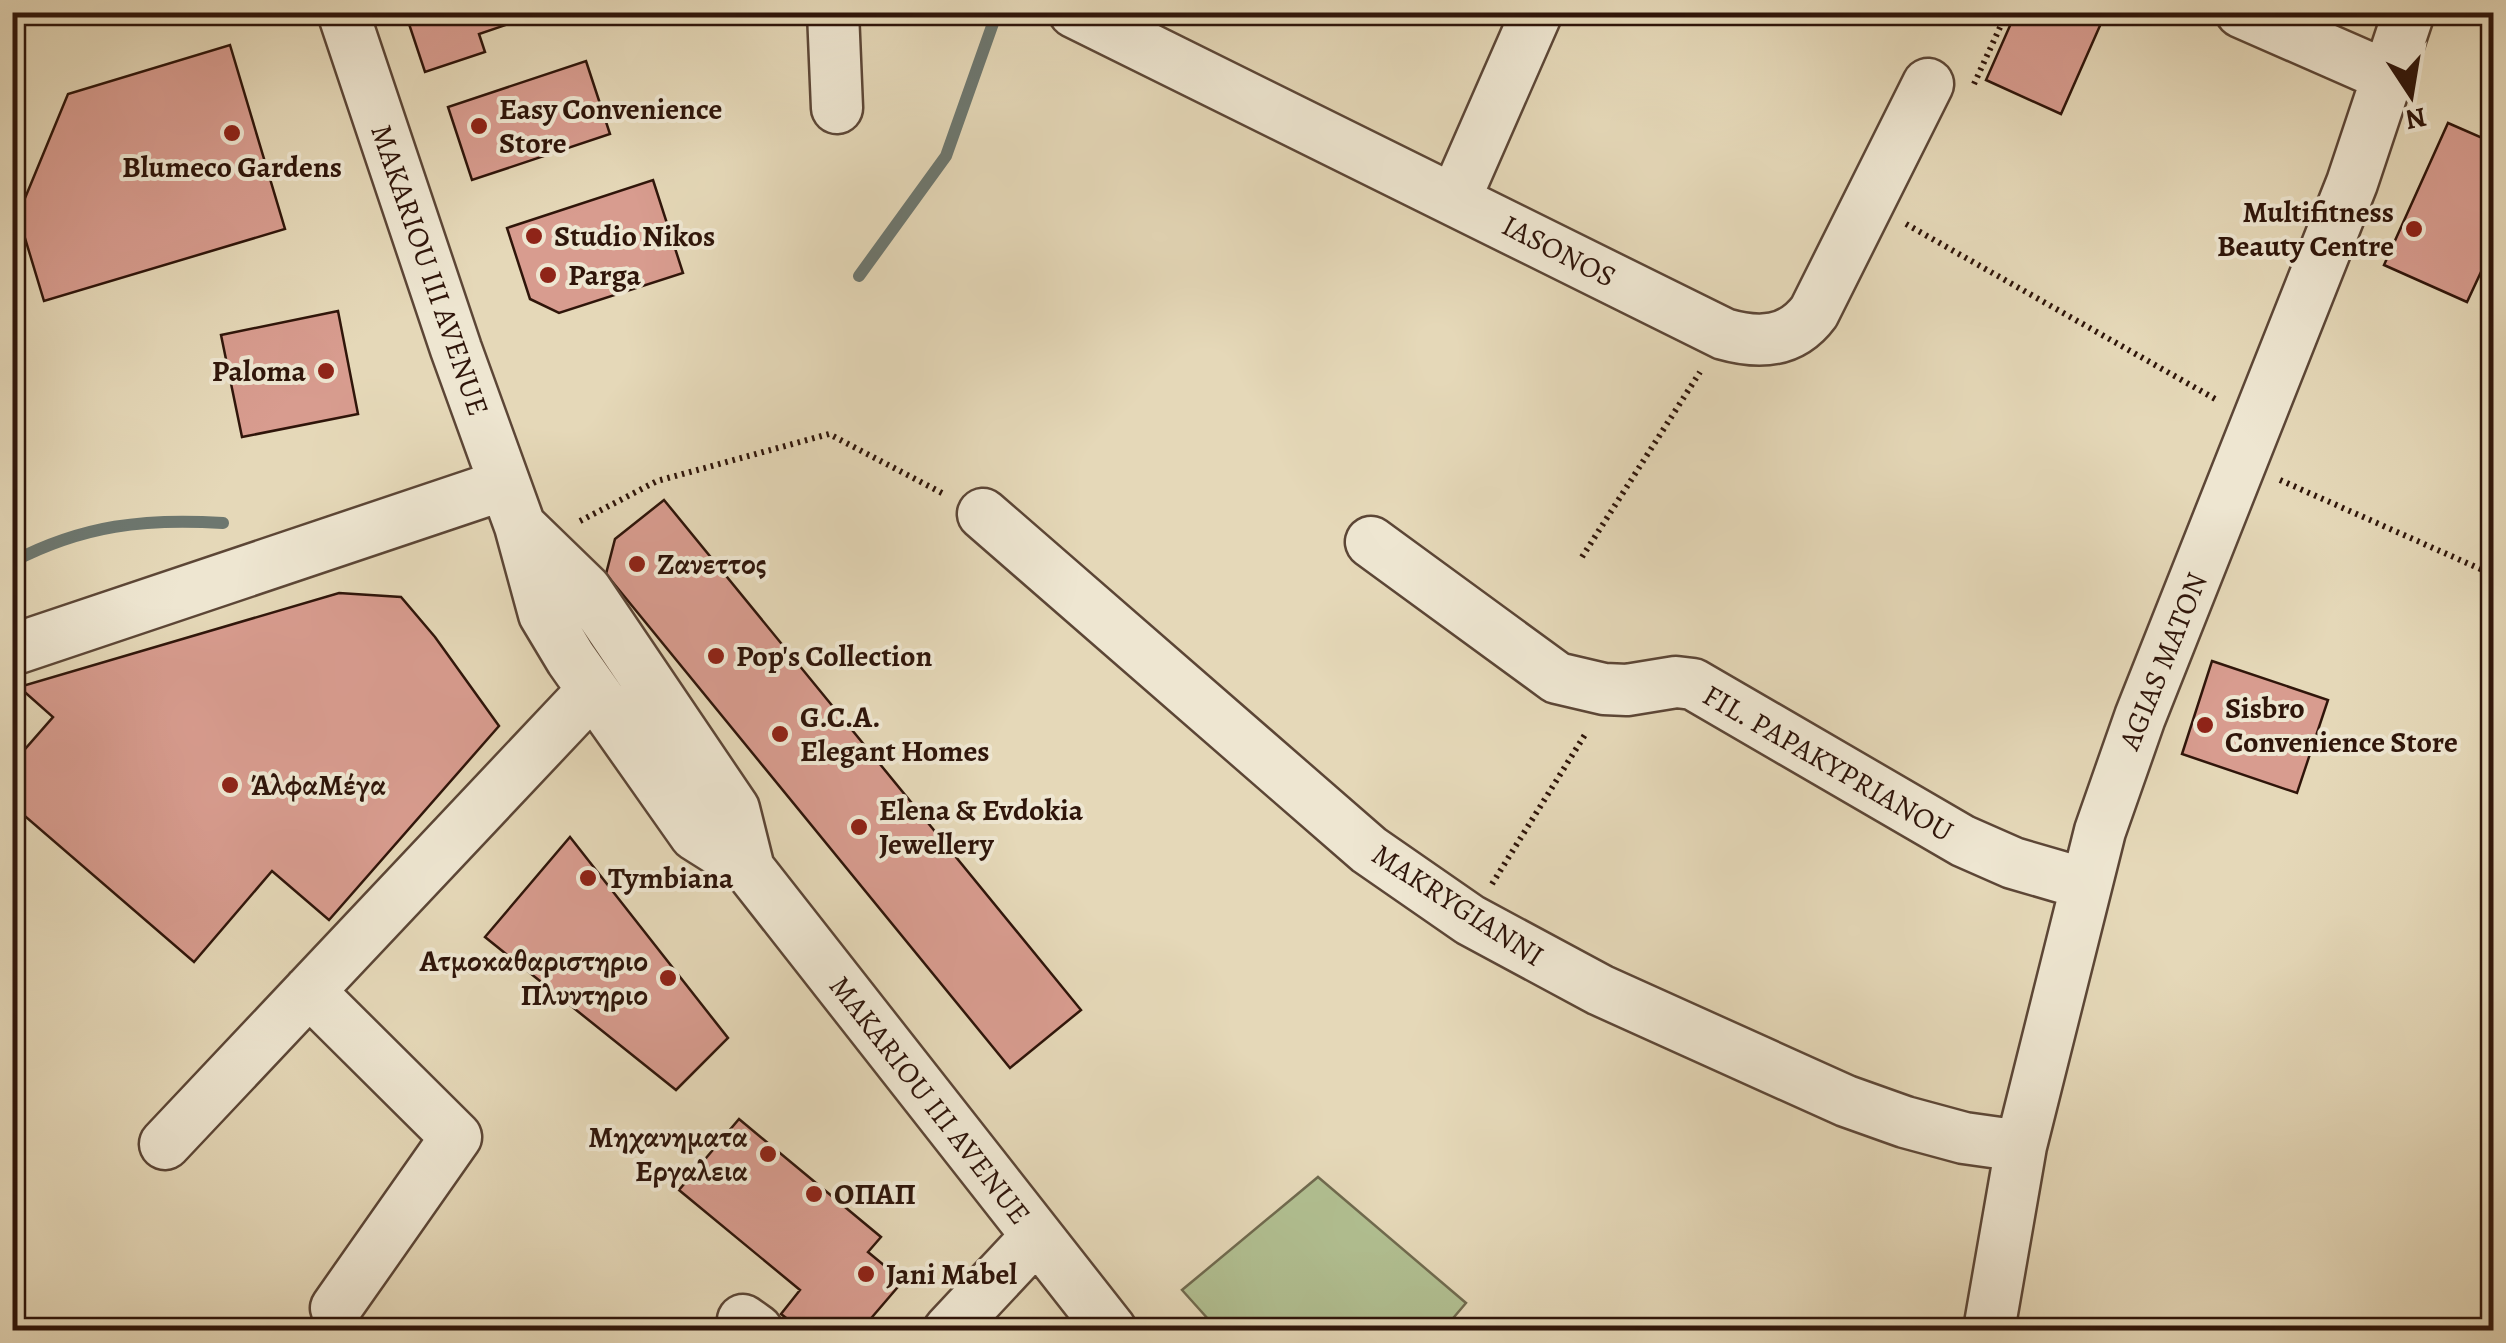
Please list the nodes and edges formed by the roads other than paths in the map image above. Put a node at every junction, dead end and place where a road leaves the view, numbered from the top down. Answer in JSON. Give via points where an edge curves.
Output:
{"nodes":[{"id":1,"x":343,"y":12,"type":"edge"},
{"id":2,"x":834,"y":12,"type":"edge"},
{"id":3,"x":1074,"y":12,"type":"edge"},
{"id":4,"x":1537,"y":12,"type":"edge"},
{"id":5,"x":2242,"y":12,"type":"edge"},
{"id":6,"x":2409,"y":12,"type":"edge"},
{"id":7,"x":2387,"y":76,"type":"junction"},
{"id":8,"x":1928,"y":84,"type":"road end"},
{"id":9,"x":837,"y":108,"type":"dead end"},
{"id":10,"x":1455,"y":199,"type":"junction"},
{"id":11,"x":983,"y":514,"type":"road end"},
{"id":12,"x":520,"y":518,"type":"junction"},
{"id":13,"x":1371,"y":542,"type":"dead end"},
{"id":14,"x":12,"y":650,"type":"edge"},
{"id":15,"x":593,"y":690,"type":"junction"},
{"id":16,"x":750,"y":869,"type":"junction"},
{"id":17,"x":2085,"y":884,"type":"junction"},
{"id":18,"x":309,"y":991,"type":"junction"},
{"id":19,"x":166,"y":1144,"type":"dead end"},
{"id":20,"x":2021,"y":1146,"type":"junction"},
{"id":21,"x":1037,"y":1236,"type":"junction"},
{"id":22,"x":336,"y":1308,"type":"dead end"},
{"id":23,"x":949,"y":1330,"type":"edge"},
{"id":24,"x":1111,"y":1330,"type":"edge"},
{"id":25,"x":1989,"y":1330,"type":"edge"}],
"edges":[{"from":1,"to":12,"type":"street","name":"MAKARIOU III AVENUE"},
{"from":2,"to":9,"type":"street"},
{"from":3,"to":10,"type":"street","name":"IASONOS"},
{"from":4,"to":10,"type":"street"},
{"from":5,"to":7,"type":"street"},
{"from":6,"to":7,"type":"street","name":"AGIAS MATON"},
{"from":7,"to":17,"type":"street","name":"AGIAS MATON","via":[[2352,183],[2121,768]]},
{"from":8,"to":10,"type":"street","name":"IASONOS","via":[[1814,312],[1785,337],[1750,342],[1724,334]]},
{"from":11,"to":20,"type":"street","name":"MAKRYGIANNI","via":[[1369,850],[1470,920],[1600,990],[1846,1100],[1949,1134]]},
{"from":12,"to":14,"type":"street"},
{"from":12,"to":15,"type":"street","name":"MAKARIOU III AVENUE","via":[[544,614]]},
{"from":12,"to":16,"type":"street","name":"MAKARIOU III AVENUE","via":[[586,590],[734,808]]},
{"from":13,"to":17,"type":"street","name":"FIL. PAPAKYPRIANOU","via":[[1557,678],[1614,690],[1693,684],[1963,842]]},
{"from":15,"to":16,"type":"street","name":"MAKARIOU III AVENUE","via":[[695,835]]},
{"from":15,"to":18,"type":"street"},
{"from":16,"to":21,"type":"street","name":"MAKARIOU III AVENUE"},
{"from":17,"to":20,"type":"street","name":"AGIAS MATON"},
{"from":18,"to":19,"type":"street"},
{"from":18,"to":22,"type":"street","via":[[456,1137]]},
{"from":20,"to":25,"type":"street","name":"AGIAS MATON"},
{"from":21,"to":23,"type":"street"},
{"from":21,"to":24,"type":"street","name":"MAKARIOU III AVENUE"}]}
